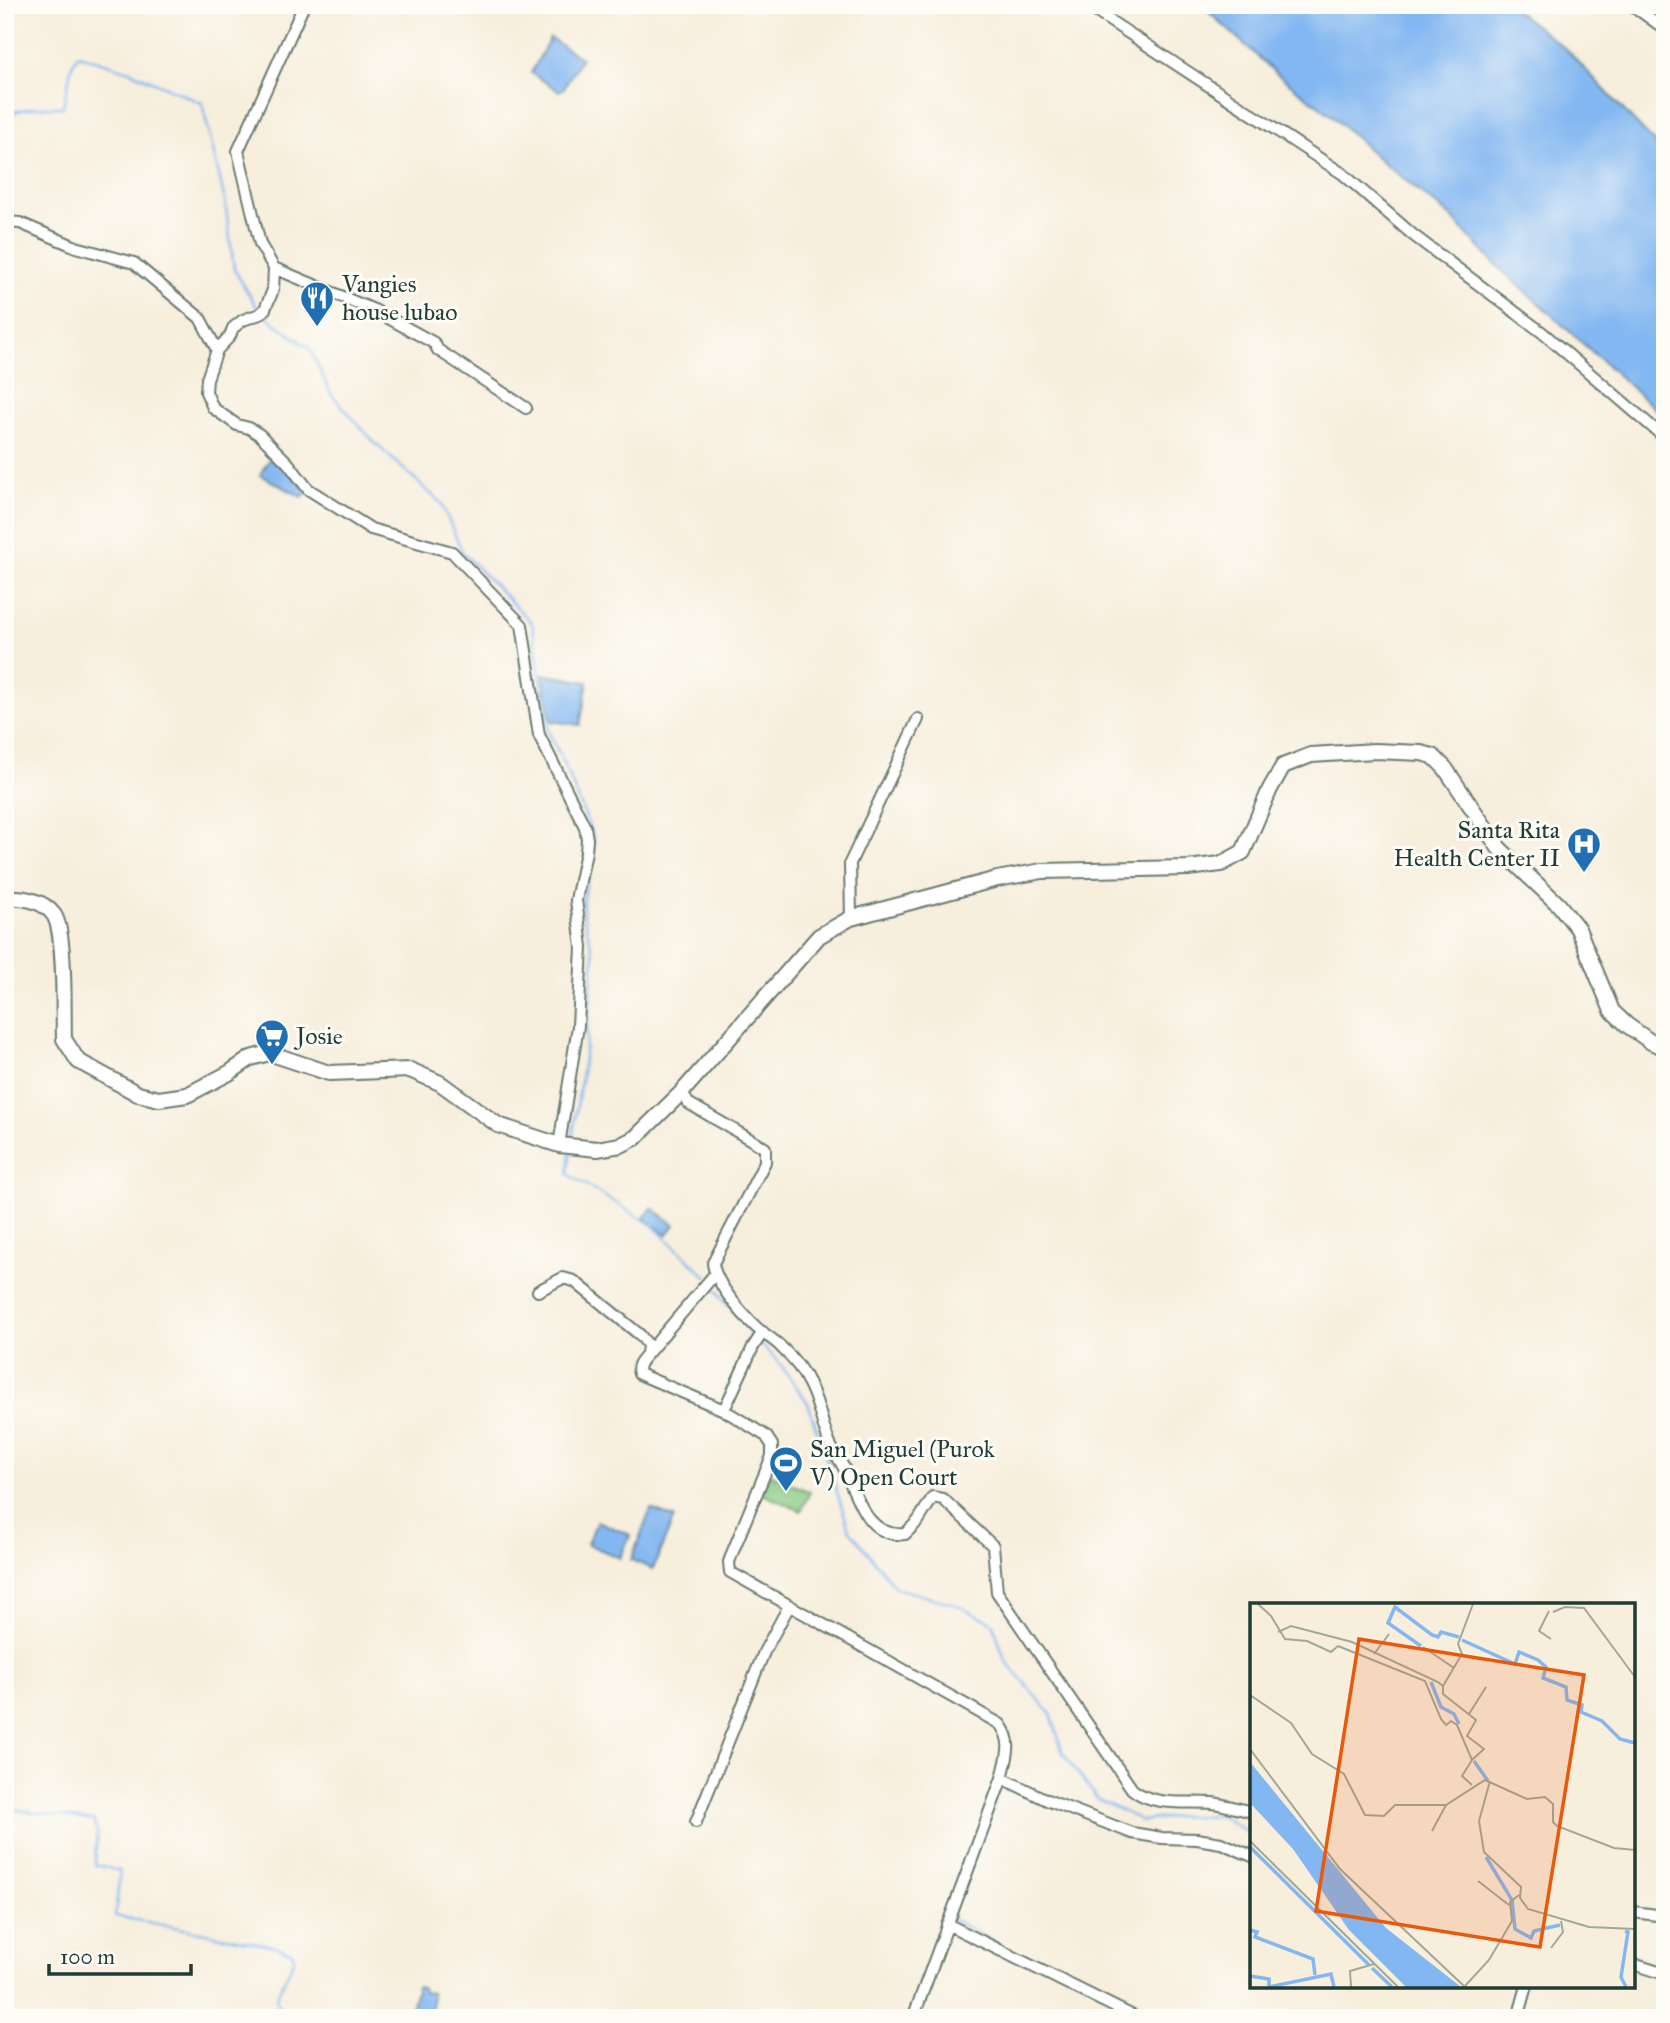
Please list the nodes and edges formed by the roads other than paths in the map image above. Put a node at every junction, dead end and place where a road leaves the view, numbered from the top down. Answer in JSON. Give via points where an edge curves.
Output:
{"nodes":[{"id":1,"x":304,"y":5,"type":"edge"},
{"id":2,"x":1086,"y":5,"type":"edge"},
{"id":3,"x":1632,"y":5,"type":"edge"},
{"id":4,"x":1665,"y":29,"type":"edge"},
{"id":5,"x":5,"y":222,"type":"edge"},
{"id":6,"x":274,"y":268,"type":"junction"},
{"id":7,"x":217,"y":349,"type":"junction"},
{"id":8,"x":526,"y":408,"type":"dead end"},
{"id":9,"x":1665,"y":438,"type":"edge"},
{"id":10,"x":918,"y":719,"type":"dead end"},
{"id":11,"x":5,"y":898,"type":"edge"},
{"id":12,"x":851,"y":918,"type":"junction"},
{"id":13,"x":1665,"y":1048,"type":"edge"},
{"id":14,"x":682,"y":1092,"type":"junction"},
{"id":15,"x":559,"y":1145,"type":"junction"},
{"id":16,"x":714,"y":1275,"type":"junction"},
{"id":17,"x":538,"y":1291,"type":"dead end"},
{"id":18,"x":758,"y":1339,"type":"junction"},
{"id":19,"x":647,"y":1354,"type":"junction"},
{"id":20,"x":724,"y":1410,"type":"junction"},
{"id":21,"x":789,"y":1606,"type":"junction"},
{"id":22,"x":1002,"y":1778,"type":"junction"},
{"id":23,"x":1250,"y":1812,"type":"edge"},
{"id":24,"x":696,"y":1822,"type":"dead end"},
{"id":25,"x":1250,"y":1855,"type":"edge"},
{"id":26,"x":1635,"y":1912,"type":"edge"},
{"id":27,"x":1665,"y":1916,"type":"edge"},
{"id":28,"x":947,"y":1924,"type":"junction"},
{"id":29,"x":1635,"y":1965,"type":"edge"},
{"id":30,"x":1665,"y":1975,"type":"edge"},
{"id":31,"x":1526,"y":1988,"type":"edge"},
{"id":32,"x":913,"y":2018,"type":"edge"},
{"id":33,"x":1137,"y":2018,"type":"edge"},
{"id":34,"x":1518,"y":2018,"type":"edge"}],
"edges":[{"from":1,"to":6,"type":"street","via":[[238,151],[260,244]]},
{"from":2,"to":9,"type":"street","via":[[1343,173],[1413,235],[1544,333]]},
{"from":3,"to":4,"type":"street"},
{"from":5,"to":7,"type":"street","via":[[20,223],[76,247],[134,263],[200,318]]},
{"from":6,"to":7,"type":"street","via":[[273,290],[265,309],[233,328]]},
{"from":6,"to":8,"type":"street","via":[[373,310],[434,343]]},
{"from":7,"to":15,"type":"street","via":[[206,392],[213,408],[260,435],[308,489],[371,529],[452,552],[522,625],[539,735],[587,839],[576,900],[582,947],[578,1026]]},
{"from":10,"to":12,"type":"street","via":[[850,863]]},
{"from":11,"to":15,"type":"street","via":[[40,903],[55,915],[61,937],[64,1039],[70,1051],[78,1061],[138,1094],[159,1099],[187,1095],[251,1058],[270,1053],[329,1073],[410,1070],[440,1083],[498,1125]]},
{"from":12,"to":13,"type":"street","via":[[1042,870],[1221,864],[1243,852],[1283,766],[1311,755],[1421,753],[1433,756],[1445,768],[1499,848],[1578,929],[1612,1011]]},
{"from":12,"to":14,"type":"street","via":[[819,936]]},
{"from":14,"to":15,"type":"street","via":[[635,1138],[621,1145],[597,1149]]},
{"from":14,"to":16,"type":"street","via":[[688,1103],[765,1148],[765,1162],[713,1263]]},
{"from":16,"to":18,"type":"street"},
{"from":16,"to":19,"type":"street"},
{"from":17,"to":19,"type":"street","via":[[563,1278],[573,1281],[640,1335],[648,1345]]},
{"from":18,"to":20,"type":"street"},
{"from":18,"to":23,"type":"street","via":[[782,1347],[804,1374],[853,1494],[876,1526],[891,1534],[905,1534],[934,1496],[943,1499],[993,1546],[997,1592],[1132,1789],[1153,1800],[1217,1804]]},
{"from":19,"to":20,"type":"street","via":[[638,1365],[639,1374]]},
{"from":20,"to":21,"type":"street","via":[[766,1436],[772,1445],[772,1456],[729,1562],[730,1572]]},
{"from":21,"to":22,"type":"street","via":[[1000,1724],[1009,1745]]},
{"from":21,"to":24,"type":"street","via":[[764,1652]]},
{"from":22,"to":25,"type":"street","via":[[1132,1833],[1221,1843]]},
{"from":22,"to":28,"type":"street"},
{"from":26,"to":27,"type":"street"},
{"from":28,"to":32,"type":"street"},
{"from":28,"to":33,"type":"street"},
{"from":29,"to":30,"type":"street"},
{"from":31,"to":34,"type":"street"}]}
